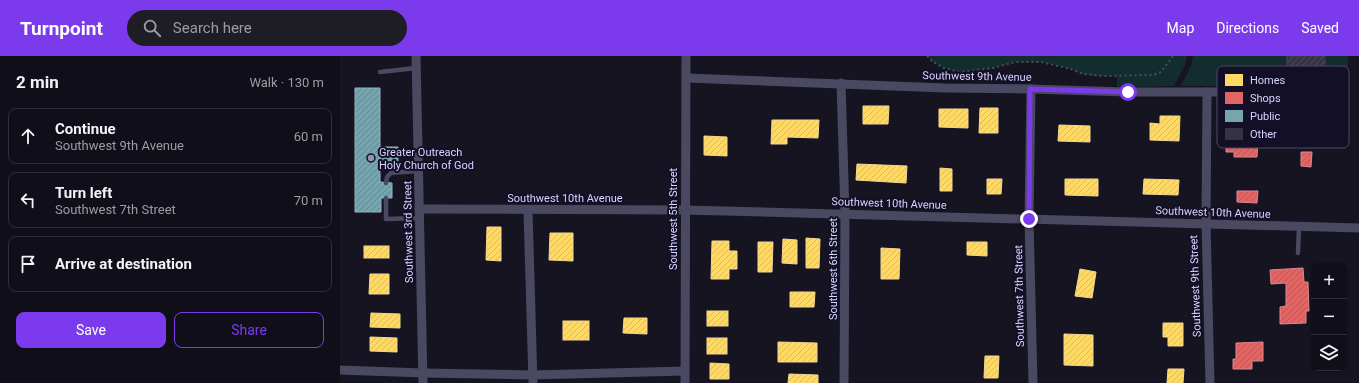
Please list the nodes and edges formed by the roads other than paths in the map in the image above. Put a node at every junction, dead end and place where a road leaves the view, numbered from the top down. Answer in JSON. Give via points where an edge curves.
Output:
{"nodes":[{"id":1,"x":416,"y":56,"type":"edge"},
{"id":2,"x":686,"y":56,"type":"edge"},
{"id":3,"x":416,"y":68,"type":"junction"},
{"id":4,"x":380,"y":72,"type":"dead end"},
{"id":5,"x":687,"y":78,"type":"junction"},
{"id":6,"x":841,"y":83,"type":"junction"},
{"id":7,"x":1030,"y":89,"type":"junction"},
{"id":8,"x":1207,"y":92,"type":"junction"},
{"id":9,"x":1217,"y":92,"type":"edge"},
{"id":10,"x":418,"y":171,"type":"junction"},
{"id":11,"x":386,"y":183,"type":"dead end"},
{"id":12,"x":386,"y":198,"type":"dead end"},
{"id":13,"x":528,"y":210,"type":"junction"},
{"id":14,"x":685,"y":210,"type":"junction"},
{"id":15,"x":419,"y":214,"type":"junction"},
{"id":16,"x":845,"y":214,"type":"junction"},
{"id":17,"x":1029,"y":219,"type":"junction"},
{"id":18,"x":1206,"y":224,"type":"junction"},
{"id":19,"x":1299,"y":226,"type":"junction"},
{"id":20,"x":1359,"y":228,"type":"edge"},
{"id":21,"x":1298,"y":253,"type":"dead end"},
{"id":22,"x":340,"y":370,"type":"edge"},
{"id":23,"x":685,"y":371,"type":"junction"},
{"id":24,"x":423,"y":373,"type":"junction"},
{"id":25,"x":533,"y":379,"type":"edge"},
{"id":26,"x":423,"y":383,"type":"edge"},
{"id":27,"x":685,"y":383,"type":"edge"},
{"id":28,"x":844,"y":383,"type":"edge"},
{"id":29,"x":1033,"y":383,"type":"edge"},
{"id":30,"x":1210,"y":383,"type":"edge"}],
"edges":[{"from":1,"to":3,"type":"street","name":"Southwest 3rd Street"},
{"from":2,"to":5,"type":"street","name":"Southwest 5th Street"},
{"from":3,"to":4,"type":"lane"},
{"from":3,"to":10,"type":"street","name":"Southwest 3rd Street"},
{"from":5,"to":6,"type":"street","name":"Southwest 9th Avenue"},
{"from":5,"to":14,"type":"street","name":"Southwest 5th Street"},
{"from":6,"to":7,"type":"street","name":"Southwest 9th Avenue"},
{"from":6,"to":16,"type":"street","name":"Southwest 6th Street"},
{"from":7,"to":8,"type":"street","name":"Southwest 9th Avenue"},
{"from":7,"to":17,"type":"street","name":"Southwest 7th Street"},
{"from":8,"to":9,"type":"street","name":"Southwest 9th Avenue"},
{"from":8,"to":18,"type":"street","name":"Southwest 9th Street"},
{"from":10,"to":11,"type":"lane","via":[[391,173]]},
{"from":10,"to":15,"type":"street","name":"Southwest 3rd Street"},
{"from":12,"to":15,"type":"lane","via":[[386,219]]},
{"from":13,"to":14,"type":"street","name":"Southwest 10th Avenue"},
{"from":13,"to":15,"type":"street","name":"Southwest 10th Avenue"},
{"from":13,"to":25,"type":"street"},
{"from":14,"to":16,"type":"street","name":"Southwest 10th Avenue"},
{"from":14,"to":23,"type":"street","name":"Southwest 5th Street"},
{"from":15,"to":24,"type":"street","name":"Southwest 3rd Street"},
{"from":16,"to":17,"type":"street","name":"Southwest 10th Avenue"},
{"from":16,"to":28,"type":"street","name":"Southwest 6th Street"},
{"from":17,"to":18,"type":"street","name":"Southwest 10th Avenue"},
{"from":17,"to":29,"type":"street","name":"Southwest 7th Street"},
{"from":18,"to":19,"type":"street","name":"Southwest 10th Avenue"},
{"from":18,"to":30,"type":"street","name":"Southwest 9th Street"},
{"from":19,"to":20,"type":"street","name":"Southwest 10th Avenue"},
{"from":19,"to":21,"type":"lane"},
{"from":22,"to":24,"type":"street"},
{"from":23,"to":25,"type":"street"},
{"from":23,"to":27,"type":"street","name":"Southwest 5th Street"},
{"from":24,"to":25,"type":"street"},
{"from":24,"to":26,"type":"street","name":"Southwest 3rd Street"}]}
